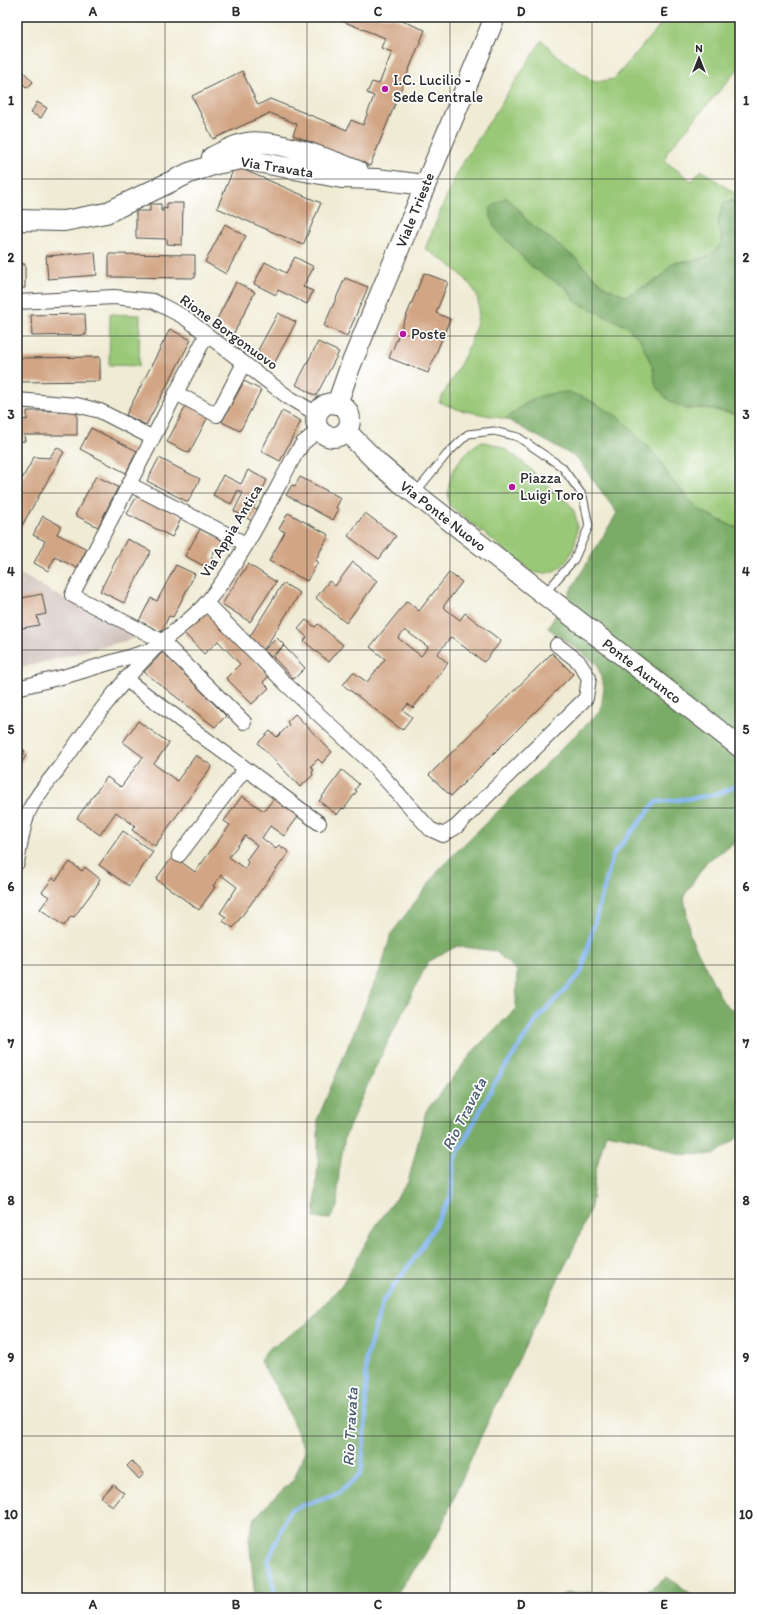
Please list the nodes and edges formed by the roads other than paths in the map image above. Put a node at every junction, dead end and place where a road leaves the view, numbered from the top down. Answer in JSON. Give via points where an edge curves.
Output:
{"nodes":[{"id":1,"x":495,"y":17,"type":"edge"},
{"id":2,"x":425,"y":185,"type":"junction"},
{"id":3,"x":17,"y":220,"type":"edge"},
{"id":4,"x":17,"y":302,"type":"edge"},
{"id":5,"x":206,"y":336,"type":"junction"},
{"id":6,"x":244,"y":363,"type":"junction"},
{"id":7,"x":176,"y":393,"type":"junction"},
{"id":8,"x":17,"y":400,"type":"edge"},
{"id":9,"x":337,"y":404,"type":"junction"},
{"id":10,"x":318,"y":422,"type":"junction"},
{"id":11,"x":346,"y":431,"type":"junction"},
{"id":12,"x":153,"y":438,"type":"junction"},
{"id":13,"x":129,"y":484,"type":"junction"},
{"id":14,"x":415,"y":494,"type":"junction"},
{"id":15,"x":246,"y":544,"type":"junction"},
{"id":16,"x":544,"y":595,"type":"junction"},
{"id":17,"x":206,"y":604,"type":"junction"},
{"id":18,"x":557,"y":645,"type":"dead end"},
{"id":19,"x":157,"y":646,"type":"junction"},
{"id":20,"x":125,"y":679,"type":"junction"},
{"id":21,"x":17,"y":688,"type":"edge"},
{"id":22,"x":244,"y":722,"type":"dead end"},
{"id":23,"x":740,"y":747,"type":"edge"},
{"id":24,"x":245,"y":769,"type":"junction"},
{"id":25,"x":319,"y":823,"type":"dead end"},
{"id":26,"x":179,"y":855,"type":"dead end"},
{"id":27,"x":17,"y":863,"type":"edge"}],
"edges":[{"from":1,"to":2,"type":"street","name":"Viale Trieste"},
{"from":2,"to":3,"type":"street","name":"Via Travata","via":[[377,179],[342,164],[273,144],[257,142],[234,146],[202,162],[189,173],[106,213],[64,221]]},
{"from":2,"to":9,"type":"street","name":"Viale Trieste","via":[[350,366]]},
{"from":4,"to":5,"type":"street","name":"Rione Borgonuovo","via":[[114,297],[153,301],[184,317]]},
{"from":5,"to":6,"type":"street","name":"Rione Borgonuovo"},
{"from":5,"to":7,"type":"street"},
{"from":6,"to":7,"type":"street","via":[[217,415]]},
{"from":6,"to":10,"type":"street","name":"Rione Borgonuovo"},
{"from":7,"to":12,"type":"street"},
{"from":8,"to":12,"type":"street","via":[[77,405],[100,411]]},
{"from":9,"to":10,"type":"street","via":[[327,404]]},
{"from":9,"to":11,"type":"street","via":[[349,414],[350,420]]},
{"from":10,"to":11,"type":"street","via":[[328,436],[333,437]]},
{"from":10,"to":15,"type":"street","name":"Via Appia Antica","via":[[295,454]]},
{"from":11,"to":14,"type":"street","name":"Via Ponte Nuovo","via":[[380,465]]},
{"from":12,"to":13,"type":"street"},
{"from":13,"to":15,"type":"street"},
{"from":13,"to":19,"type":"street","via":[[72,595]]},
{"from":14,"to":16,"type":"street","name":"Via Ponte Nuovo"},
{"from":14,"to":16,"type":"lane","via":[[468,434],[494,431],[518,437],[562,467],[582,496],[590,526],[574,560]]},
{"from":15,"to":17,"type":"street","name":"Via Appia Antica"},
{"from":16,"to":23,"type":"street","name":"Ponte Aurunco"},
{"from":17,"to":18,"type":"street","via":[[288,686],[368,760],[430,829],[443,834],[456,826],[586,698],[590,678],[578,661]]},
{"from":17,"to":19,"type":"street","name":"Via Appia Antica"},
{"from":19,"to":20,"type":"street"},
{"from":19,"to":21,"type":"street","name":"Via Appia Antica","via":[[66,676]]},
{"from":19,"to":22,"type":"street"},
{"from":20,"to":24,"type":"street"},
{"from":20,"to":27,"type":"street","via":[[54,774],[28,814]]},
{"from":24,"to":25,"type":"street"},
{"from":24,"to":26,"type":"street"}]}
